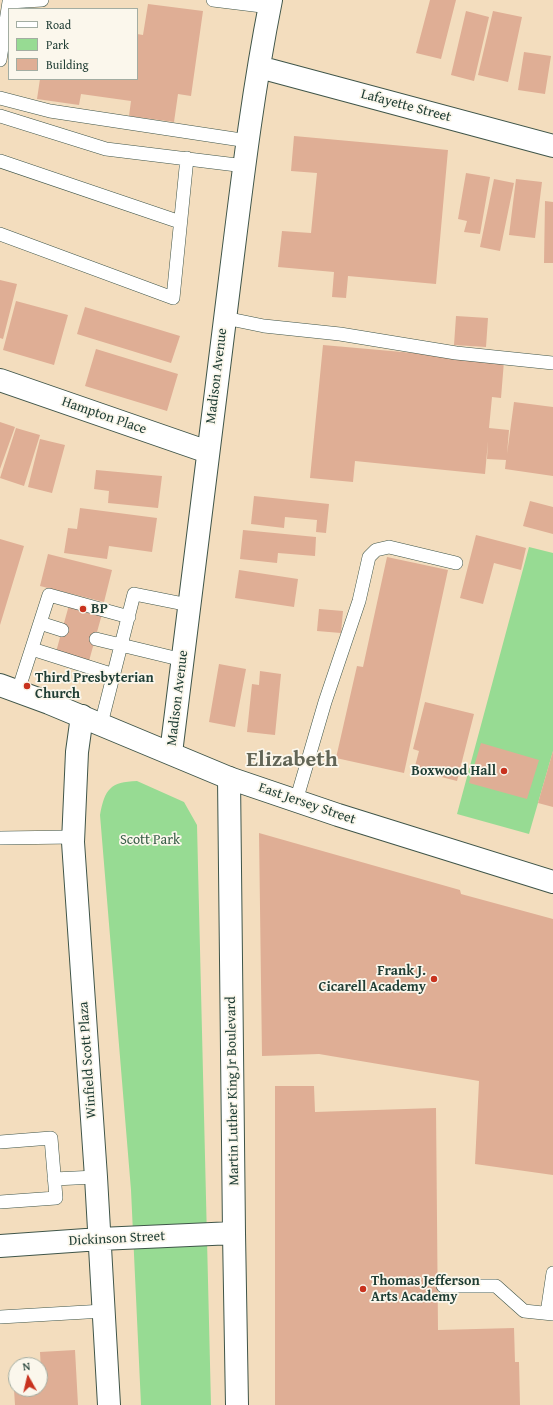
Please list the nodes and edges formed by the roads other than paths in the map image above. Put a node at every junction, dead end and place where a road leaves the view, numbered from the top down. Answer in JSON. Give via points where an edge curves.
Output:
{"nodes":[{"id":1,"x":42,"y":0,"type":"edge"},
{"id":2,"x":213,"y":0,"type":"edge"},
{"id":3,"x":270,"y":4,"type":"edge"},
{"id":4,"x":8,"y":8,"type":"edge"},
{"id":5,"x":8,"y":8,"type":"edge"},
{"id":6,"x":0,"y":60,"type":"edge"},
{"id":7,"x":259,"y":67,"type":"junction"},
{"id":8,"x":0,"y":98,"type":"edge"},
{"id":9,"x":0,"y":116,"type":"edge"},
{"id":10,"x":248,"y":141,"type":"junction"},
{"id":11,"x":553,"y":146,"type":"edge"},
{"id":12,"x":187,"y":158,"type":"junction"},
{"id":13,"x":0,"y":161,"type":"edge"},
{"id":14,"x":245,"y":166,"type":"junction"},
{"id":15,"x":180,"y":222,"type":"junction"},
{"id":16,"x":0,"y":234,"type":"edge"},
{"id":17,"x":225,"y":318,"type":"junction"},
{"id":18,"x":553,"y":363,"type":"edge"},
{"id":19,"x":0,"y":380,"type":"edge"},
{"id":20,"x":208,"y":452,"type":"junction"},
{"id":21,"x":456,"y":563,"type":"dead end"},
{"id":22,"x":189,"y":605,"type":"junction"},
{"id":23,"x":129,"y":617,"type":"junction"},
{"id":24,"x":40,"y":624,"type":"junction"},
{"id":25,"x":62,"y":630,"type":"dead end"},
{"id":26,"x":96,"y":639,"type":"dead end"},
{"id":27,"x":122,"y":645,"type":"junction"},
{"id":28,"x":32,"y":649,"type":"junction"},
{"id":29,"x":183,"y":660,"type":"junction"},
{"id":30,"x":114,"y":675,"type":"junction"},
{"id":31,"x":9,"y":688,"type":"edge"},
{"id":32,"x":92,"y":720,"type":"junction"},
{"id":33,"x":171,"y":753,"type":"junction"},
{"id":34,"x":230,"y":778,"type":"junction"},
{"id":35,"x":296,"y":801,"type":"junction"},
{"id":36,"x":74,"y":837,"type":"junction"},
{"id":37,"x":0,"y":838,"type":"edge"},
{"id":38,"x":553,"y":882,"type":"edge"},
{"id":39,"x":0,"y":1142,"type":"edge"},
{"id":40,"x":96,"y":1177,"type":"junction"},
{"id":41,"x":54,"y":1179,"type":"junction"},
{"id":42,"x":0,"y":1202,"type":"edge"},
{"id":43,"x":234,"y":1233,"type":"junction"},
{"id":44,"x":100,"y":1239,"type":"junction"},
{"id":45,"x":0,"y":1246,"type":"edge"},
{"id":46,"x":553,"y":1273,"type":"edge"},
{"id":47,"x":443,"y":1286,"type":"dead end"},
{"id":48,"x":104,"y":1311,"type":"junction"},
{"id":49,"x":550,"y":1313,"type":"edge"},
{"id":50,"x":0,"y":1316,"type":"edge"},
{"id":51,"x":109,"y":1405,"type":"edge"},
{"id":52,"x":238,"y":1405,"type":"edge"}],
"edges":[{"from":1,"to":4,"type":"lane","via":[[9,2]]},
{"from":2,"to":3,"type":"lane"},
{"from":3,"to":7,"type":"street","name":"Madison Avenue"},
{"from":5,"to":6,"type":"lane"},
{"from":7,"to":10,"type":"street","name":"Madison Avenue"},
{"from":7,"to":11,"type":"street","name":"Lafayette Street"},
{"from":8,"to":10,"type":"lane","via":[[50,112]]},
{"from":9,"to":12,"type":"lane","via":[[106,149]]},
{"from":10,"to":14,"type":"street","name":"Madison Avenue"},
{"from":12,"to":14,"type":"lane"},
{"from":12,"to":15,"type":"lane"},
{"from":13,"to":15,"type":"lane"},
{"from":14,"to":17,"type":"street","name":"Madison Avenue"},
{"from":15,"to":16,"type":"lane","via":[[173,298]]},
{"from":17,"to":18,"type":"lane","via":[[264,326],[340,334],[456,353]]},
{"from":17,"to":20,"type":"street","name":"Madison Avenue"},
{"from":19,"to":20,"type":"street","name":"Hampton Place"},
{"from":20,"to":22,"type":"street","name":"Madison Avenue"},
{"from":21,"to":35,"type":"lane","via":[[389,547],[376,550],[370,557],[359,601],[325,702]]},
{"from":22,"to":23,"type":"lane","via":[[134,594]]},
{"from":22,"to":29,"type":"street","name":"Madison Avenue"},
{"from":23,"to":24,"type":"lane","via":[[49,595]]},
{"from":23,"to":27,"type":"lane"},
{"from":24,"to":25,"type":"lane"},
{"from":24,"to":28,"type":"lane"},
{"from":26,"to":27,"type":"lane"},
{"from":27,"to":29,"type":"lane"},
{"from":27,"to":30,"type":"lane"},
{"from":28,"to":30,"type":"lane"},
{"from":28,"to":31,"type":"lane"},
{"from":29,"to":33,"type":"street","name":"Madison Avenue"},
{"from":30,"to":32,"type":"lane"},
{"from":31,"to":32,"type":"street","name":"East Jersey Street"},
{"from":32,"to":33,"type":"street","name":"East Jersey Street"},
{"from":32,"to":36,"type":"street","name":"Winfield Scott Plaza","via":[[77,752]]},
{"from":33,"to":34,"type":"street","name":"East Jersey Street"},
{"from":34,"to":35,"type":"street","name":"East Jersey Street"},
{"from":34,"to":43,"type":"street","name":"Martin Luther King Jr Boulevard"},
{"from":35,"to":38,"type":"street","name":"East Jersey Street"},
{"from":36,"to":37,"type":"lane"},
{"from":36,"to":40,"type":"street","name":"Winfield Scott Plaza"},
{"from":39,"to":41,"type":"lane","via":[[51,1138]]},
{"from":40,"to":41,"type":"lane"},
{"from":40,"to":44,"type":"street","name":"Winfield Scott Plaza"},
{"from":41,"to":42,"type":"lane","via":[[56,1198]]},
{"from":43,"to":44,"type":"street","name":"Dickinson Street"},
{"from":43,"to":52,"type":"street","name":"Martin Luther King Jr Boulevard"},
{"from":44,"to":45,"type":"street","name":"Dickinson Street"},
{"from":44,"to":48,"type":"street","name":"Winfield Scott Plaza"},
{"from":46,"to":49,"type":"lane"},
{"from":47,"to":49,"type":"lane","via":[[496,1286],[524,1311]]},
{"from":48,"to":50,"type":"lane"},
{"from":48,"to":51,"type":"street","name":"Winfield Scott Plaza"}]}
